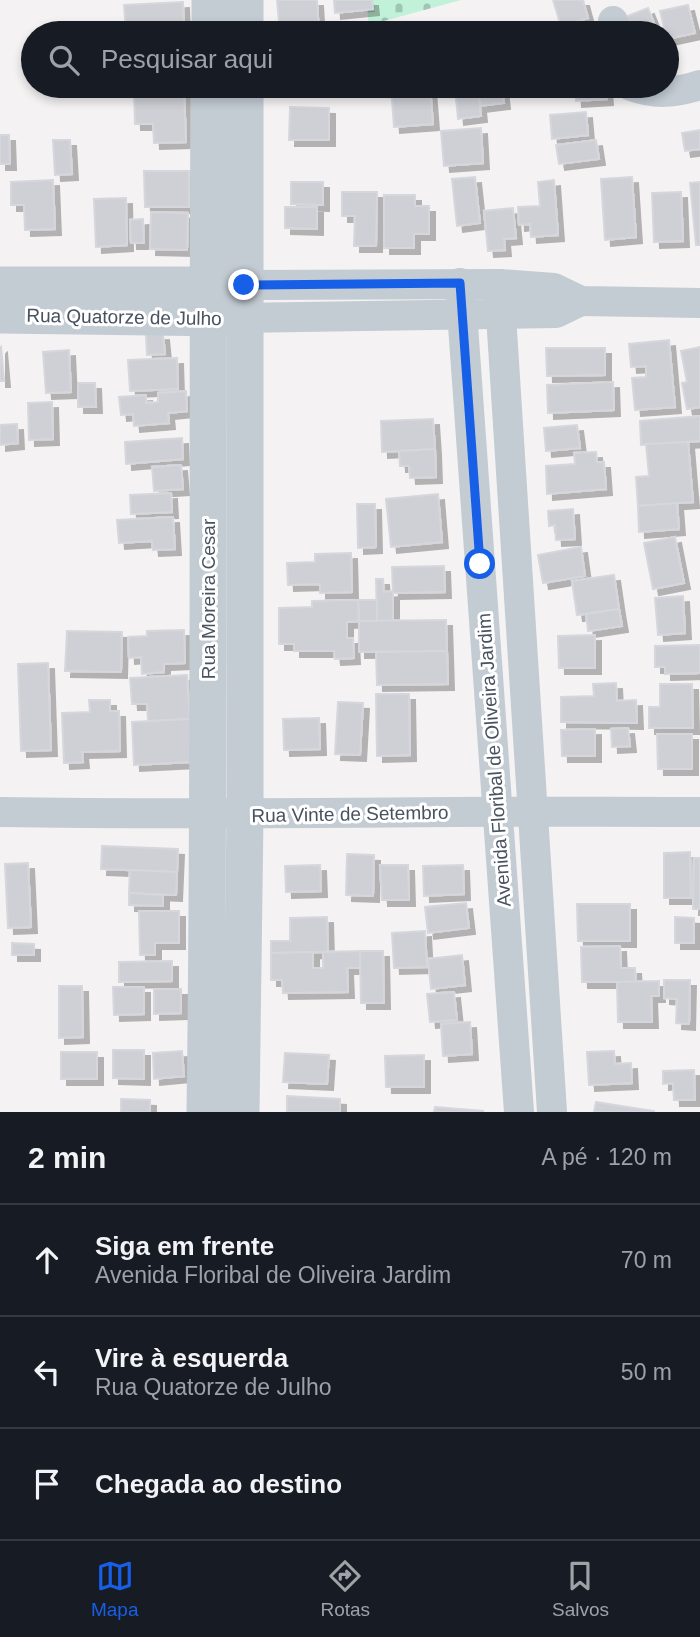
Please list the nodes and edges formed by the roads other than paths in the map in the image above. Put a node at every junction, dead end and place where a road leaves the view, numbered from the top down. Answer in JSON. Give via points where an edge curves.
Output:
{"nodes":[{"id":1,"x":210,"y":0,"type":"edge"},
{"id":2,"x":245,"y":0,"type":"edge"},
{"id":3,"x":210,"y":21,"type":"edge"},
{"id":4,"x":245,"y":21,"type":"edge"},
{"id":5,"x":700,"y":85,"type":"edge"},
{"id":6,"x":679,"y":92,"type":"edge"},
{"id":7,"x":209,"y":98,"type":"edge"},
{"id":8,"x":245,"y":98,"type":"edge"},
{"id":9,"x":460,"y":283,"type":"junction"},
{"id":10,"x":326,"y":284,"type":"junction"},
{"id":11,"x":499,"y":284,"type":"junction"},
{"id":12,"x":0,"y":285,"type":"edge"},
{"id":13,"x":64,"y":301,"type":"junction"},
{"id":14,"x":207,"y":301,"type":"junction"},
{"id":15,"x":244,"y":301,"type":"junction"},
{"id":16,"x":581,"y":301,"type":"junction"},
{"id":17,"x":700,"y":303,"type":"edge"},
{"id":18,"x":463,"y":313,"type":"junction"},
{"id":19,"x":499,"y":313,"type":"junction"},
{"id":20,"x":0,"y":316,"type":"edge"},
{"id":21,"x":324,"y":316,"type":"junction"},
{"id":22,"x":516,"y":562,"type":"junction"},
{"id":23,"x":480,"y":564,"type":"junction"},
{"id":24,"x":497,"y":811,"type":"junction"},
{"id":25,"x":533,"y":811,"type":"junction"},
{"id":26,"x":0,"y":812,"type":"edge"},
{"id":27,"x":700,"y":812,"type":"edge"},
{"id":28,"x":227,"y":816,"type":"junction"},
{"id":29,"x":519,"y":1111,"type":"edge"},
{"id":30,"x":552,"y":1111,"type":"edge"},
{"id":31,"x":205,"y":1112,"type":"edge"},
{"id":32,"x":241,"y":1112,"type":"edge"}],
"edges":[{"from":1,"to":3,"type":"street"},
{"from":2,"to":4,"type":"street"},
{"from":5,"to":6,"type":"street"},
{"from":7,"to":14,"type":"street","name":"Rua Moreira Cesar"},
{"from":8,"to":15,"type":"street","name":"Rua Moreira Cesar"},
{"from":9,"to":10,"type":"street","name":"Rua Quatorze de Julho"},
{"from":9,"to":11,"type":"street","name":"Rua Quatorze de Julho"},
{"from":9,"to":18,"type":"street","name":"Avenida Floribal de Oliveira Jardim"},
{"from":10,"to":15,"type":"street","name":"Rua Quatorze de Julho"},
{"from":10,"to":21,"type":"street"},
{"from":11,"to":16,"type":"street","name":"Rua Quatorze de Julho","via":[[555,288]]},
{"from":11,"to":19,"type":"street","name":"Avenida Floribal de Oliveira Jardim"},
{"from":12,"to":13,"type":"street","name":"Rua Quatorze de Julho"},
{"from":13,"to":14,"type":"street","name":"Rua Quatorze de Julho"},
{"from":13,"to":20,"type":"street","name":"Rua Quatorze de Julho"},
{"from":14,"to":15,"type":"street","name":"Rua Quatorze de Julho"},
{"from":14,"to":28,"type":"street","name":"Rua Moreira Cesar"},
{"from":15,"to":21,"type":"street","name":"Rua Quatorze de Julho"},
{"from":15,"to":28,"type":"street","name":"Rua Moreira Cesar"},
{"from":16,"to":17,"type":"street","name":"Rua Quatorze de Julho"},
{"from":16,"to":19,"type":"street","name":"Rua Quatorze de Julho","via":[[556,313]]},
{"from":18,"to":19,"type":"street","name":"Rua Quatorze de Julho"},
{"from":18,"to":21,"type":"street","name":"Rua Quatorze de Julho"},
{"from":18,"to":23,"type":"street","name":"Avenida Floribal de Oliveira Jardim"},
{"from":19,"to":22,"type":"street","name":"Avenida Floribal de Oliveira Jardim"},
{"from":22,"to":23,"type":"street"},
{"from":22,"to":25,"type":"street","name":"Avenida Floribal de Oliveira Jardim"},
{"from":23,"to":24,"type":"street","name":"Avenida Floribal de Oliveira Jardim"},
{"from":24,"to":25,"type":"street","name":"Rua Vinte de Setembro"},
{"from":24,"to":28,"type":"street","name":"Rua Vinte de Setembro"},
{"from":24,"to":29,"type":"street","name":"Avenida Floribal de Oliveira Jardim"},
{"from":25,"to":27,"type":"street","name":"Rua Vinte de Setembro"},
{"from":25,"to":30,"type":"street","name":"Avenida Floribal de Oliveira Jardim"},
{"from":26,"to":28,"type":"street","name":"Rua Vinte de Setembro"},
{"from":28,"to":31,"type":"street","name":"Rua Moreira Cesar"},
{"from":28,"to":32,"type":"street","name":"Rua Moreira Cesar"},
{"from":29,"to":30,"type":"street"}]}
